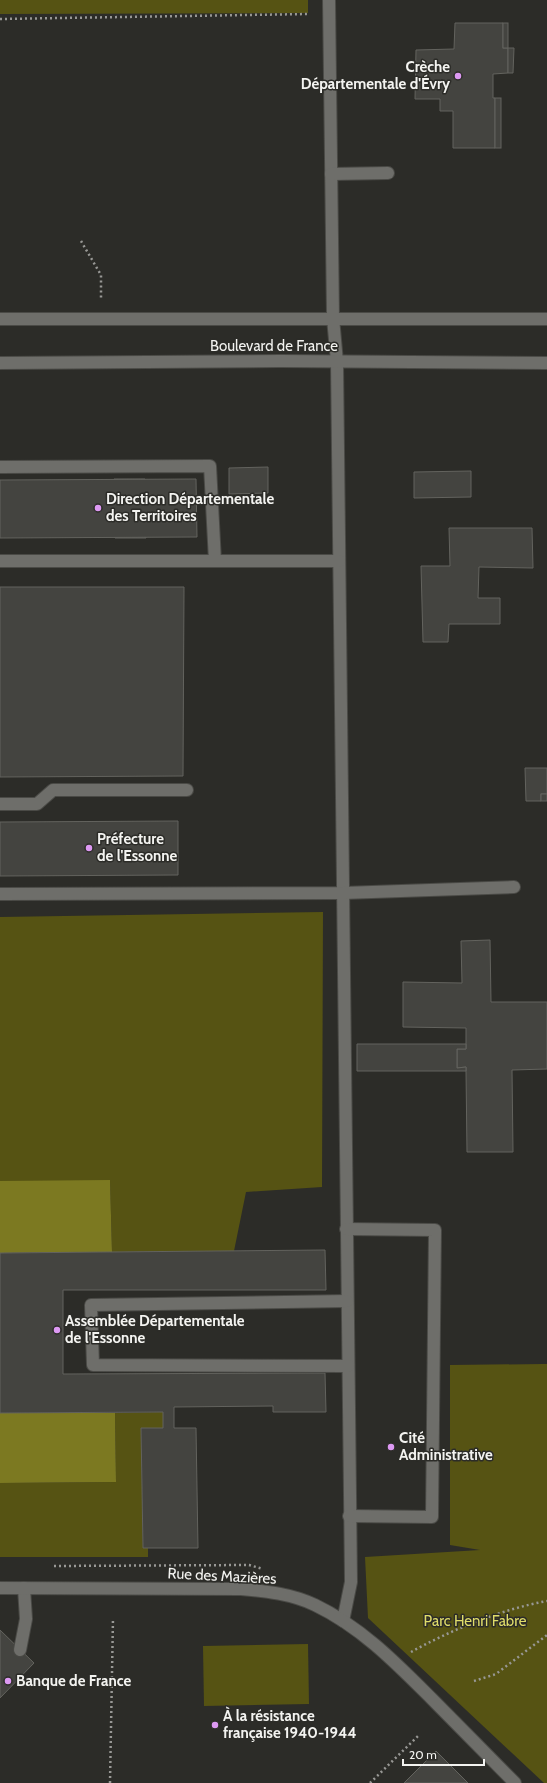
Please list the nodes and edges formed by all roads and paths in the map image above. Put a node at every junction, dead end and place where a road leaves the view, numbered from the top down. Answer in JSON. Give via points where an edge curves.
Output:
{"nodes":[{"id":1,"x":330,"y":0,"type":"edge"},
{"id":2,"x":330,"y":13,"type":"junction"},
{"id":3,"x":0,"y":19,"type":"edge"},
{"id":4,"x":388,"y":173,"type":"dead end"},
{"id":5,"x":331,"y":174,"type":"junction"},
{"id":6,"x":81,"y":241,"type":"dead end"},
{"id":7,"x":101,"y":293,"type":"dead end"},
{"id":8,"x":333,"y":318,"type":"junction"},
{"id":9,"x":547,"y":318,"type":"edge"},
{"id":10,"x":0,"y":319,"type":"edge"},
{"id":11,"x":337,"y":362,"type":"junction"},
{"id":12,"x":0,"y":363,"type":"edge"},
{"id":13,"x":547,"y":363,"type":"edge"},
{"id":14,"x":0,"y":467,"type":"edge"},
{"id":15,"x":215,"y":561,"type":"junction"},
{"id":16,"x":339,"y":561,"type":"junction"},
{"id":17,"x":0,"y":562,"type":"edge"},
{"id":18,"x":187,"y":790,"type":"dead end"},
{"id":19,"x":0,"y":804,"type":"edge"},
{"id":20,"x":514,"y":887,"type":"dead end"},
{"id":21,"x":343,"y":893,"type":"junction"},
{"id":22,"x":0,"y":894,"type":"edge"},
{"id":23,"x":346,"y":1229,"type":"junction"},
{"id":24,"x":347,"y":1301,"type":"junction"},
{"id":25,"x":348,"y":1366,"type":"junction"},
{"id":26,"x":349,"y":1516,"type":"junction"},
{"id":27,"x":0,"y":1588,"type":"edge"},
{"id":28,"x":24,"y":1588,"type":"junction"},
{"id":29,"x":547,"y":1601,"type":"edge"},
{"id":30,"x":113,"y":1618,"type":"dead end"},
{"id":31,"x":343,"y":1621,"type":"junction"},
{"id":32,"x":547,"y":1635,"type":"edge"},
{"id":33,"x":20,"y":1650,"type":"dead end"},
{"id":34,"x":396,"y":1663,"type":"junction"},
{"id":35,"x":474,"y":1682,"type":"dead end"},
{"id":36,"x":418,"y":1736,"type":"dead end"},
{"id":37,"x":110,"y":1783,"type":"edge"},
{"id":38,"x":370,"y":1783,"type":"edge"},
{"id":39,"x":515,"y":1783,"type":"edge"}],
"edges":[{"from":1,"to":2,"type":"main road"},
{"from":2,"to":3,"type":"path"},
{"from":2,"to":5,"type":"main road"},
{"from":4,"to":5,"type":"main road"},
{"from":5,"to":8,"type":"main road"},
{"from":6,"to":7,"type":"path","via":[[101,275]]},
{"from":8,"to":9,"type":"main road","name":"Boulevard de France"},
{"from":8,"to":10,"type":"main road","name":"Boulevard de France"},
{"from":8,"to":11,"type":"main road"},
{"from":11,"to":12,"type":"main road","name":"Boulevard de France"},
{"from":11,"to":13,"type":"main road","name":"Boulevard de France"},
{"from":11,"to":16,"type":"main road"},
{"from":14,"to":15,"type":"main road","via":[[210,466]]},
{"from":15,"to":16,"type":"main road"},
{"from":15,"to":17,"type":"main road"},
{"from":16,"to":21,"type":"main road"},
{"from":18,"to":19,"type":"main road","via":[[53,790],[37,804]]},
{"from":20,"to":21,"type":"main road"},
{"from":21,"to":22,"type":"main road"},
{"from":21,"to":23,"type":"main road"},
{"from":23,"to":24,"type":"main road"},
{"from":23,"to":26,"type":"main road","via":[[435,1230],[432,1517]]},
{"from":24,"to":25,"type":"main road"},
{"from":24,"to":25,"type":"main road","via":[[91,1305],[93,1365]]},
{"from":25,"to":26,"type":"main road"},
{"from":26,"to":31,"type":"main road","via":[[351,1582]]},
{"from":27,"to":28,"type":"main road","name":"Rue des Mazières"},
{"from":28,"to":31,"type":"main road","name":"Rue des Mazières","via":[[241,1589],[274,1592],[314,1604]]},
{"from":28,"to":33,"type":"main road","via":[[26,1619]]},
{"from":29,"to":34,"type":"path","via":[[522,1605],[438,1637]]},
{"from":30,"to":37,"type":"path"},
{"from":31,"to":34,"type":"main road","name":"Rue des Mazières","via":[[371,1640]]},
{"from":32,"to":35,"type":"path","via":[[496,1674]]},
{"from":34,"to":39,"type":"main road","name":"Rue des Mazières"},
{"from":36,"to":38,"type":"path"}]}
